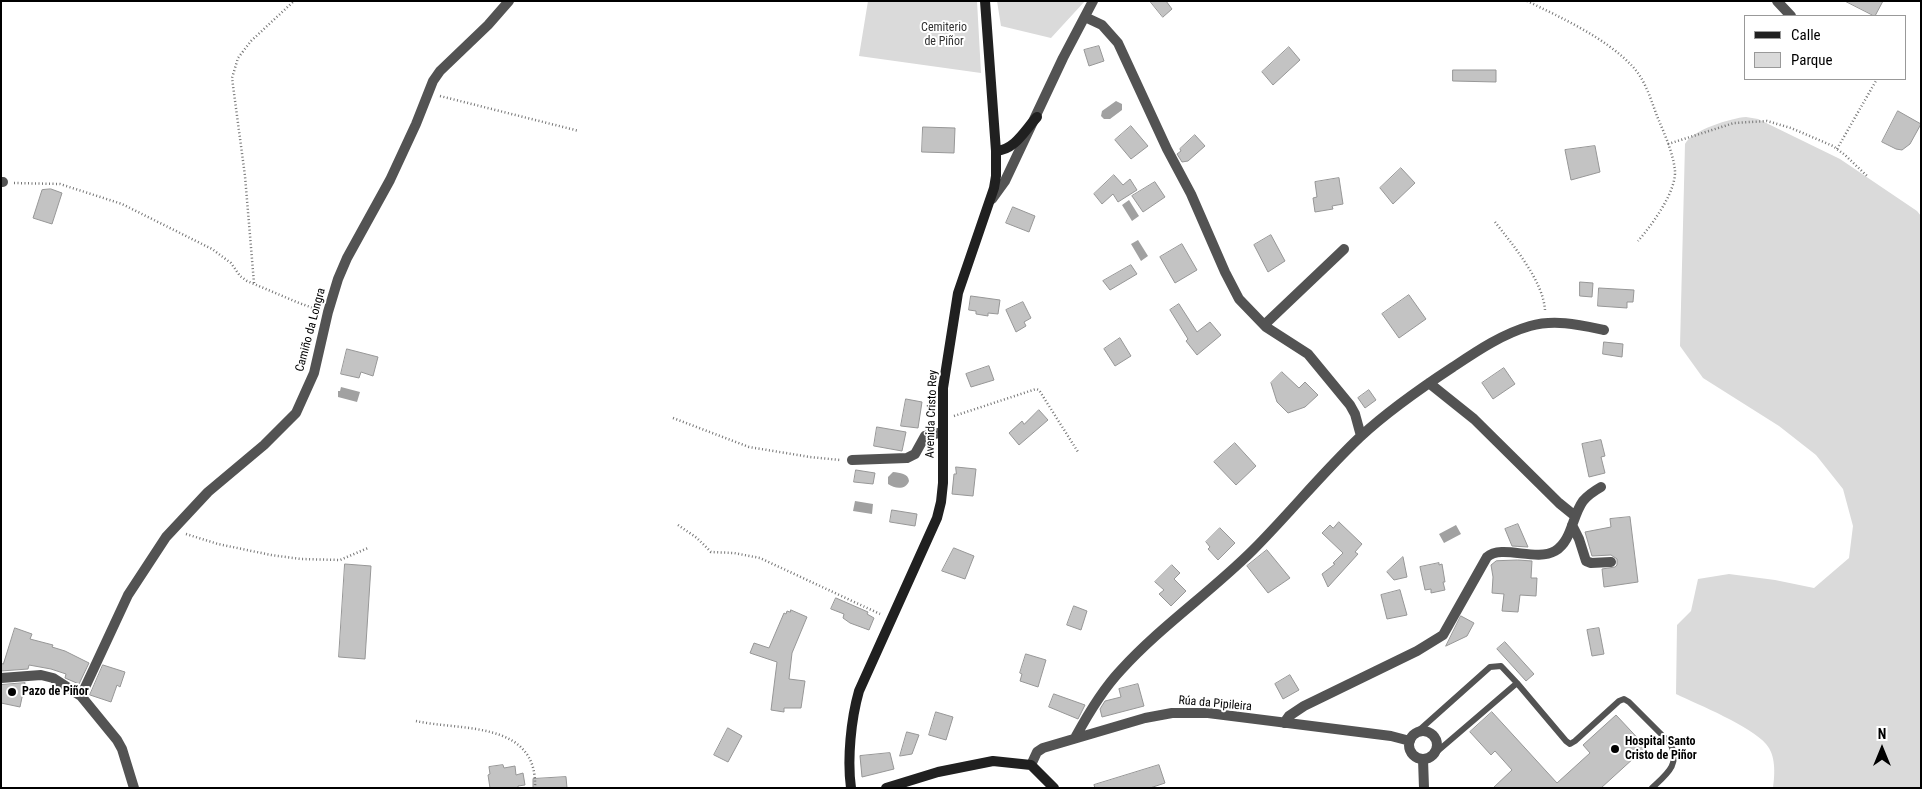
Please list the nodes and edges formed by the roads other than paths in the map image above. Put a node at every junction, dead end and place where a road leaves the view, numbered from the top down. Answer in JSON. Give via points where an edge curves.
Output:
{"nodes":[{"id":1,"x":508,"y":1,"type":"edge"},
{"id":2,"x":985,"y":1,"type":"edge"},
{"id":3,"x":1093,"y":1,"type":"edge"},
{"id":4,"x":1777,"y":1,"type":"edge"},
{"id":5,"x":1790,"y":15,"type":"edge"},
{"id":6,"x":1085,"y":17,"type":"junction"},
{"id":7,"x":1037,"y":117,"type":"junction"},
{"id":8,"x":996,"y":152,"type":"junction"},
{"id":9,"x":991,"y":200,"type":"junction"},
{"id":10,"x":1344,"y":249,"type":"dead end"},
{"id":11,"x":1264,"y":325,"type":"junction"},
{"id":12,"x":1604,"y":330,"type":"dead end"},
{"id":13,"x":1429,"y":382,"type":"junction"},
{"id":14,"x":943,"y":432,"type":"junction"},
{"id":15,"x":1361,"y":436,"type":"junction"},
{"id":16,"x":852,"y":460,"type":"road end"},
{"id":17,"x":1601,"y":487,"type":"dead end"},
{"id":18,"x":1573,"y":521,"type":"junction"},
{"id":19,"x":1611,"y":562,"type":"dead end"},
{"id":20,"x":1,"y":678,"type":"edge"},
{"id":21,"x":1517,"y":683,"type":"junction"},
{"id":22,"x":81,"y":696,"type":"junction"},
{"id":23,"x":1284,"y":723,"type":"junction"},
{"id":24,"x":1413,"y":737,"type":"junction"},
{"id":25,"x":1075,"y":738,"type":"junction"},
{"id":26,"x":1433,"y":755,"type":"junction"},
{"id":27,"x":1423,"y":759,"type":"junction"},
{"id":28,"x":1031,"y":765,"type":"junction"},
{"id":29,"x":916,"y":783,"type":"edge"},
{"id":30,"x":134,"y":788,"type":"edge"},
{"id":31,"x":851,"y":788,"type":"edge"},
{"id":32,"x":886,"y":788,"type":"edge"},
{"id":33,"x":1054,"y":788,"type":"edge"},
{"id":34,"x":1424,"y":788,"type":"edge"},
{"id":35,"x":1652,"y":788,"type":"edge"}],
"edges":[{"from":1,"to":22,"type":"street","name":"Camiño da Longra","via":[[440,71],[428,94],[390,180],[338,279],[314,373],[296,413],[173,528],[128,595]]},
{"from":2,"to":8,"type":"street","name":"Avenida Cristo Rey"},
{"from":3,"to":6,"type":"street"},
{"from":4,"to":5,"type":"street"},
{"from":6,"to":7,"type":"street"},
{"from":6,"to":11,"type":"street","via":[[1102,25],[1118,43],[1229,280],[1239,299]]},
{"from":7,"to":8,"type":"street","via":[[1010,148]]},
{"from":7,"to":9,"type":"street","via":[[1005,181]]},
{"from":8,"to":9,"type":"street","name":"Avenida Cristo Rey"},
{"from":9,"to":14,"type":"street","name":"Avenida Cristo Rey","via":[[958,292],[944,376]]},
{"from":10,"to":11,"type":"street"},
{"from":11,"to":15,"type":"street","via":[[1308,354],[1350,405]]},
{"from":12,"to":13,"type":"street","via":[[1561,323],[1530,326],[1500,338]]},
{"from":13,"to":15,"type":"street"},
{"from":13,"to":18,"type":"street","via":[[1470,415],[1559,503]]},
{"from":14,"to":16,"type":"street","via":[[926,436],[915,454],[907,458]]},
{"from":14,"to":31,"type":"street","name":"Avenida Cristo Rey","via":[[943,483],[937,518],[864,676],[856,701]]},
{"from":15,"to":25,"type":"street","via":[[1253,550],[1120,670]]},
{"from":17,"to":18,"type":"street","via":[[1582,502]]},
{"from":18,"to":19,"type":"street","via":[[1584,560]]},
{"from":18,"to":23,"type":"street","via":[[1560,547],[1550,553],[1490,554],[1443,635],[1300,709]]},
{"from":20,"to":22,"type":"street","via":[[41,674]]},
{"from":21,"to":24,"type":"lane","via":[[1504,667],[1490,668]]},
{"from":21,"to":26,"type":"lane"},
{"from":21,"to":35,"type":"lane","via":[[1570,744],[1620,701],[1629,702],[1674,750],[1672,767]]},
{"from":22,"to":30,"type":"street","via":[[117,740]]},
{"from":23,"to":24,"type":"street","name":"Rúa da Pipileira"},
{"from":23,"to":25,"type":"street","name":"Rúa da Pipileira","via":[[1208,713],[1172,713]]},
{"from":24,"to":26,"type":"street","name":"Rúa da Pipileira","via":[[1425,731],[1433,735],[1437,747]]},
{"from":24,"to":27,"type":"street","via":[[1410,750]]},
{"from":25,"to":28,"type":"street","name":"Rúa da Pipileira","via":[[1043,748]]},
{"from":26,"to":27,"type":"street"},
{"from":27,"to":34,"type":"street"},
{"from":28,"to":29,"type":"street","via":[[993,761],[966,766]]},
{"from":28,"to":33,"type":"street"},
{"from":29,"to":32,"type":"street"}]}
